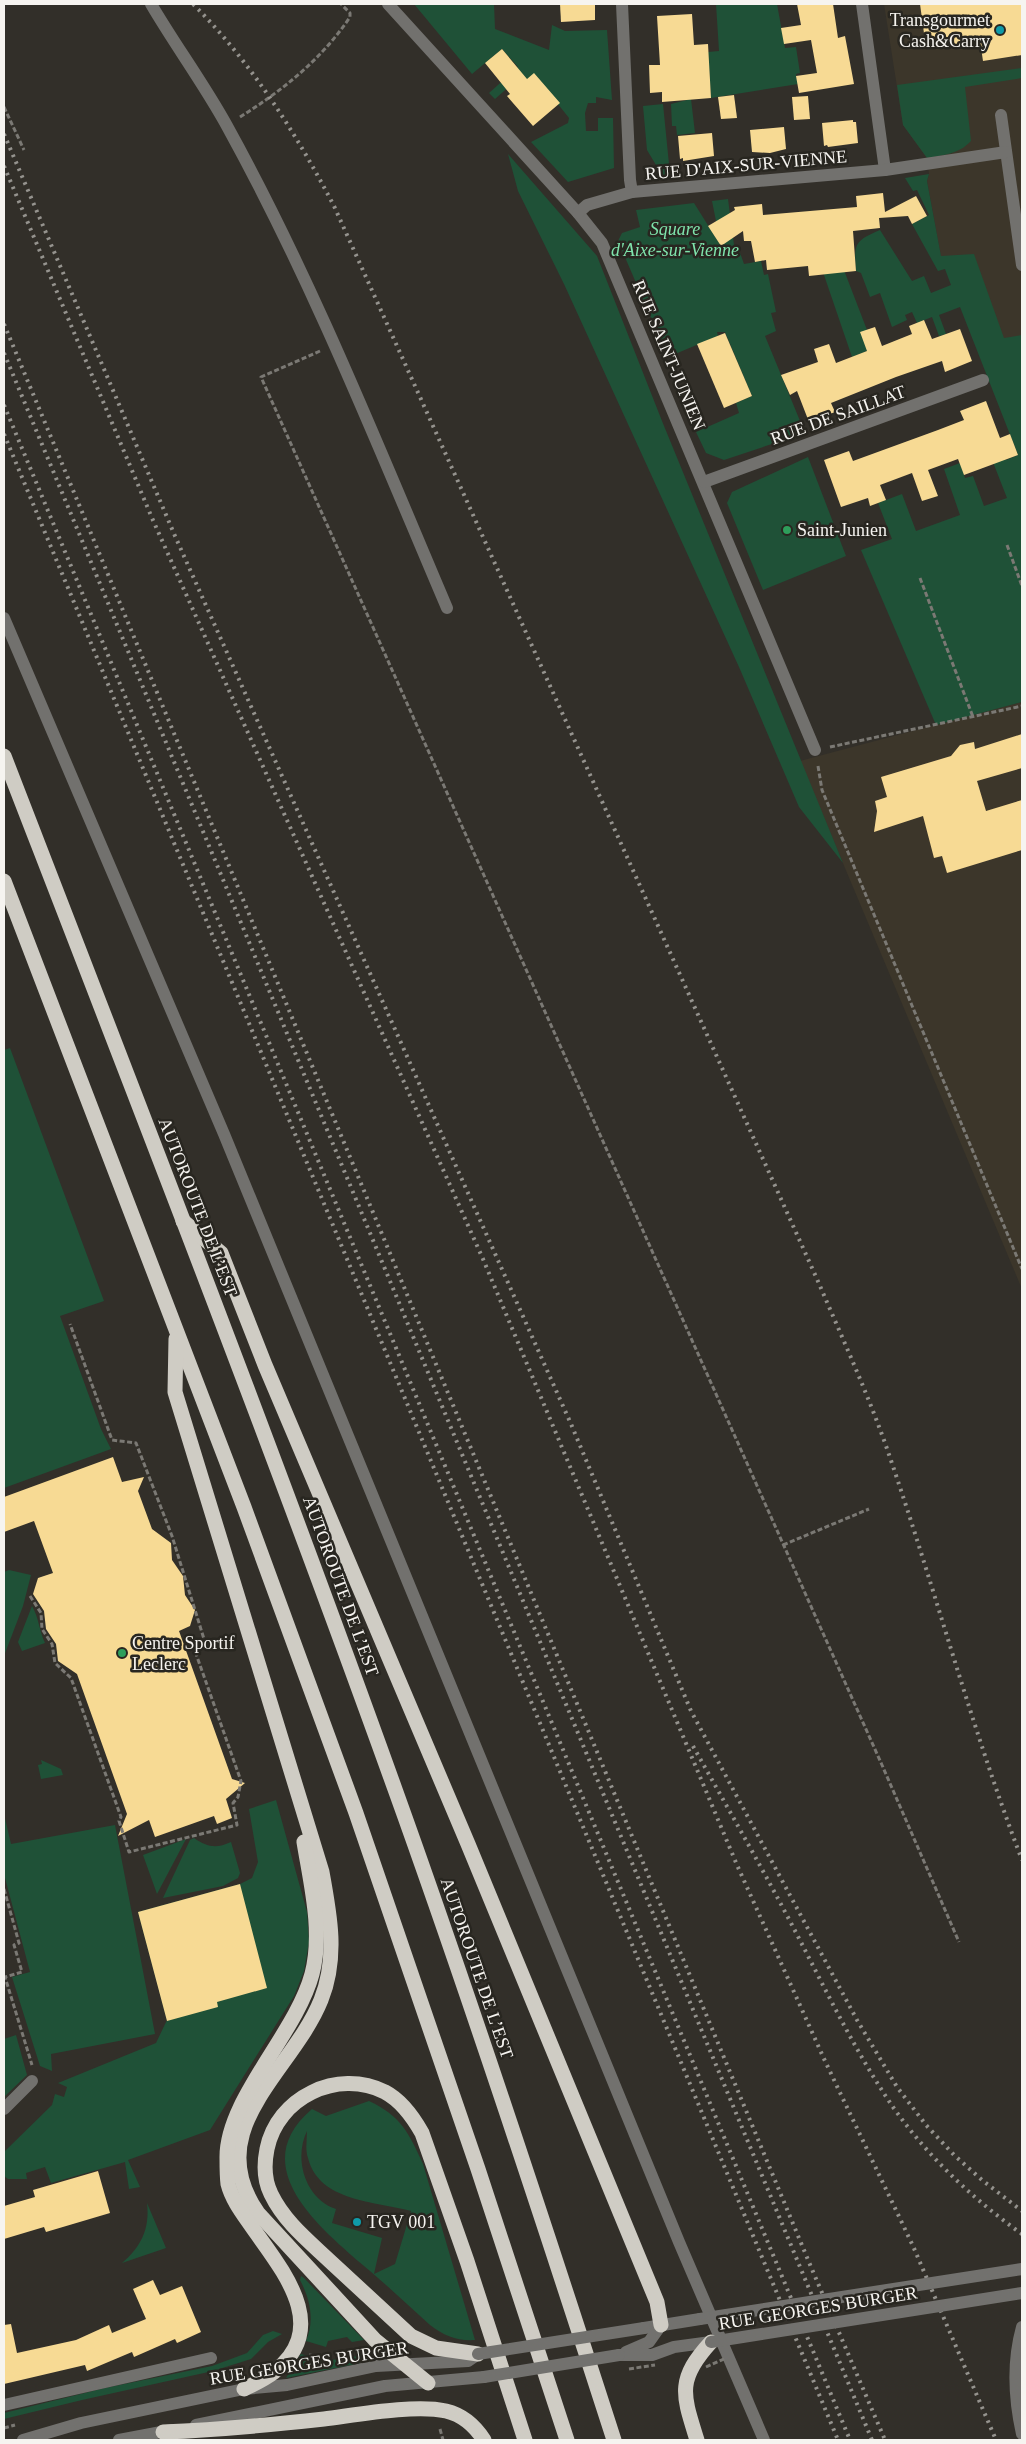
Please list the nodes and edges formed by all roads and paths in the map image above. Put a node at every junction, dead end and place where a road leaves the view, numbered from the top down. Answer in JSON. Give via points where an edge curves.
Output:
{"nodes":[{"id":1,"x":151,"y":4,"type":"edge"},
{"id":2,"x":341,"y":4,"type":"edge"},
{"id":3,"x":388,"y":4,"type":"edge"},
{"id":4,"x":622,"y":4,"type":"edge"},
{"id":5,"x":862,"y":4,"type":"edge"},
{"id":6,"x":4,"y":107,"type":"edge"},
{"id":7,"x":1001,"y":115,"type":"dead end"},
{"id":8,"x":227,"y":126,"type":"junction"},
{"id":9,"x":24,"y":150,"type":"dead end"},
{"id":10,"x":1006,"y":152,"type":"junction"},
{"id":11,"x":885,"y":170,"type":"junction"},
{"id":12,"x":632,"y":192,"type":"junction"},
{"id":13,"x":578,"y":213,"type":"junction"},
{"id":14,"x":1022,"y":265,"type":"edge"},
{"id":15,"x":335,"y":345,"type":"junction"},
{"id":16,"x":983,"y":380,"type":"dead end"},
{"id":17,"x":704,"y":482,"type":"junction"},
{"id":18,"x":1007,"y":545,"type":"dead end"},
{"id":19,"x":920,"y":578,"type":"dead end"},
{"id":20,"x":1022,"y":586,"type":"edge"},
{"id":21,"x":447,"y":608,"type":"dead end"},
{"id":22,"x":4,"y":618,"type":"edge"},
{"id":23,"x":1022,"y":706,"type":"edge"},
{"id":24,"x":973,"y":717,"type":"junction"},
{"id":25,"x":815,"y":750,"type":"junction"},
{"id":26,"x":4,"y":756,"type":"edge"},
{"id":27,"x":4,"y":881,"type":"edge"},
{"id":28,"x":183,"y":1221,"type":"junction"},
{"id":29,"x":1022,"y":1269,"type":"edge"},
{"id":30,"x":70,"y":1324,"type":"dead end"},
{"id":31,"x":176,"y":1333,"type":"junction"},
{"id":32,"x":869,"y":1509,"type":"dead end"},
{"id":33,"x":783,"y":1545,"type":"junction"},
{"id":34,"x":30,"y":1596,"type":"dead end"},
{"id":35,"x":297,"y":1792,"type":"junction"},
{"id":36,"x":4,"y":1889,"type":"edge"},
{"id":37,"x":959,"y":1942,"type":"dead end"},
{"id":38,"x":32,"y":2082,"type":"joint"},
{"id":39,"x":4,"y":2109,"type":"edge"},
{"id":40,"x":1022,"y":2269,"type":"edge"},
{"id":41,"x":1022,"y":2293,"type":"edge"},
{"id":42,"x":661,"y":2325,"type":"junction"},
{"id":43,"x":1022,"y":2327,"type":"edge"},
{"id":44,"x":711,"y":2342,"type":"junction"},
{"id":45,"x":650,"y":2349,"type":"junction"},
{"id":46,"x":478,"y":2354,"type":"junction"},
{"id":47,"x":211,"y":2358,"type":"dead end"},
{"id":48,"x":404,"y":2363,"type":"junction"},
{"id":49,"x":428,"y":2383,"type":"junction"},
{"id":50,"x":244,"y":2389,"type":"junction"},
{"id":51,"x":4,"y":2405,"type":"edge"},
{"id":52,"x":441,"y":2429,"type":"dead end"},
{"id":53,"x":163,"y":2432,"type":"junction"},
{"id":54,"x":1022,"y":2434,"type":"edge"},
{"id":55,"x":23,"y":2440,"type":"edge"},
{"id":56,"x":119,"y":2440,"type":"edge"},
{"id":57,"x":443,"y":2440,"type":"edge"},
{"id":58,"x":484,"y":2440,"type":"edge"},
{"id":59,"x":524,"y":2440,"type":"edge"},
{"id":60,"x":566,"y":2440,"type":"edge"},
{"id":61,"x":614,"y":2440,"type":"edge"},
{"id":62,"x":697,"y":2440,"type":"edge"},
{"id":63,"x":764,"y":2440,"type":"edge"}],
"edges":[{"from":1,"to":8,"type":"street"},
{"from":2,"to":8,"type":"path","via":[[350,17],[330,44],[288,85]]},
{"from":3,"to":13,"type":"street","name":"RUE SAINT-JUNIEN"},
{"from":4,"to":12,"type":"street"},
{"from":5,"to":11,"type":"street"},
{"from":6,"to":9,"type":"path"},
{"from":7,"to":10,"type":"street"},
{"from":8,"to":15,"type":"street"},
{"from":10,"to":11,"type":"street","name":"RUE D'AIX-SUR-VIENNE"},
{"from":10,"to":14,"type":"street"},
{"from":11,"to":12,"type":"street","name":"RUE D'AIX-SUR-VIENNE"},
{"from":12,"to":13,"type":"street","name":"RUE D'AIX-SUR-VIENNE","via":[[587,205]]},
{"from":13,"to":17,"type":"street","name":"RUE SAINT-JUNIEN","via":[[602,243]]},
{"from":15,"to":21,"type":"street"},
{"from":15,"to":33,"type":"path","via":[[260,377]]},
{"from":16,"to":17,"type":"street","name":"RUE DE SAILLAT"},
{"from":17,"to":25,"type":"street","name":"RUE SAINT-JUNIEN"},
{"from":18,"to":20,"type":"path"},
{"from":19,"to":24,"type":"path"},
{"from":22,"to":63,"type":"street","via":[[224,1134],[679,2242]]},
{"from":23,"to":24,"type":"path"},
{"from":24,"to":25,"type":"path"},
{"from":25,"to":29,"type":"path","via":[[822,790]]},
{"from":26,"to":28,"type":"highway","name":"AUTOROUTE DE L’EST"},
{"from":27,"to":31,"type":"highway"},
{"from":28,"to":42,"type":"highway","via":[[221,1253],[654,2293]]},
{"from":28,"to":61,"type":"highway","name":"AUTOROUTE DE L’EST","via":[[397,1795],[517,2140]]},
{"from":30,"to":34,"type":"path","via":[[112,1440],[136,1443],[172,1536],[204,1639],[195,1651],[241,1781],[238,1797],[232,1803],[237,1825],[129,1852],[119,1821],[121,1817],[71,1678],[55,1663],[52,1644],[42,1630],[41,1613]]},
{"from":31,"to":35,"type":"highway","via":[[175,1392]]},
{"from":31,"to":60,"type":"highway","via":[[244,1507],[356,1813],[478,2169]]},
{"from":32,"to":33,"type":"path"},
{"from":33,"to":37,"type":"path"},
{"from":35,"to":48,"type":"highway","via":[[322,1872],[330,1913],[330,1970],[321,2000],[306,2029],[251,2110],[239,2142],[239,2169],[246,2196],[258,2213],[375,2340]]},
{"from":35,"to":50,"type":"highway","via":[[313,1896],[316,1933],[312,1974],[298,2011],[234,2120],[227,2155],[228,2184],[237,2205],[295,2292],[300,2329],[293,2348],[281,2365]]},
{"from":36,"to":38,"type":"path","via":[[19,1943],[14,1945],[22,1972],[5,1977],[32,2065]]},
{"from":38,"to":39,"type":"street"},
{"from":40,"to":42,"type":"street","name":"RUE GEORGES BURGER","bridge":true},
{"from":41,"to":44,"type":"street","name":"RUE GEORGES BURGER","bridge":true},
{"from":42,"to":45,"type":"street"},
{"from":42,"to":46,"type":"street","name":"RUE GEORGES BURGER","bridge":true},
{"from":43,"to":54,"type":"street","via":[[1016,2348],[1015,2371],[1015,2394]]},
{"from":44,"to":45,"type":"street","name":"RUE GEORGES BURGER"},
{"from":44,"to":62,"type":"highway","via":[[693,2365],[684,2389],[684,2400]]},
{"from":45,"to":49,"type":"street","name":"RUE GEORGES BURGER","bridge":true,"via":[[484,2377]]},
{"from":46,"to":48,"type":"street","name":"RUE GEORGES BURGER","via":[[460,2362]]},
{"from":46,"to":59,"type":"highway","via":[[436,2348],[411,2336],[284,2218],[270,2192],[264,2164],[269,2139],[278,2120],[308,2094],[343,2083],[384,2091],[399,2101],[414,2118],[467,2261]]},
{"from":47,"to":51,"type":"street"},
{"from":48,"to":49,"type":"highway"},
{"from":48,"to":50,"type":"street","name":"RUE GEORGES BURGER","via":[[287,2385]]},
{"from":49,"to":53,"type":"street","name":"RUE GEORGES BURGER","via":[[376,2388]]},
{"from":50,"to":55,"type":"street","name":"RUE GEORGES BURGER","via":[[81,2423]]},
{"from":52,"to":57,"type":"path"},
{"from":53,"to":56,"type":"street","name":"RUE GEORGES BURGER"},
{"from":53,"to":58,"type":"highway","via":[[242,2428],[426,2409],[446,2411],[464,2418]]}]}
